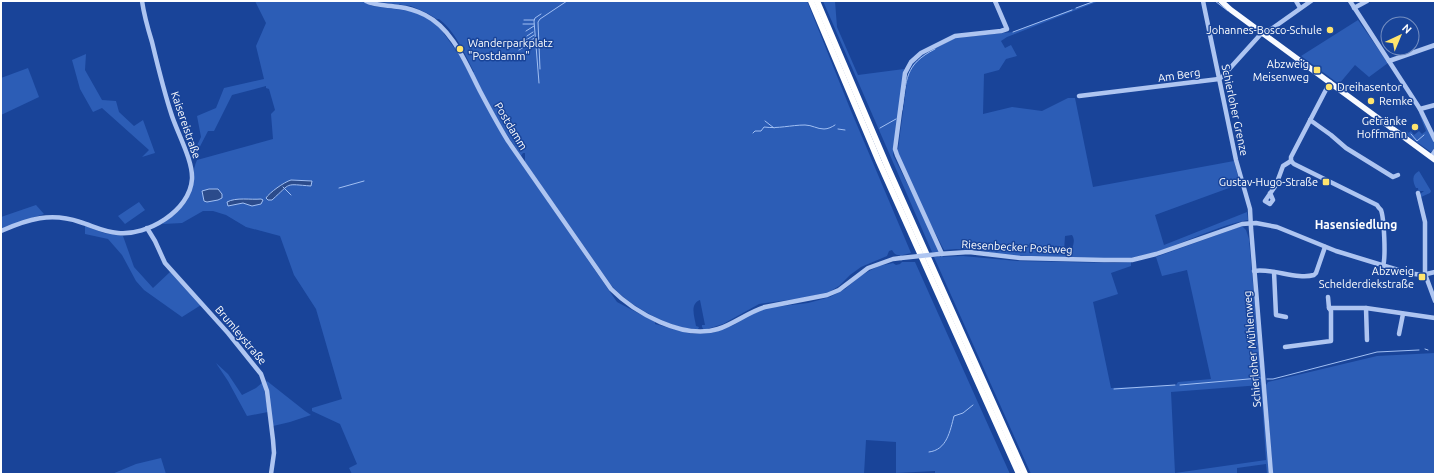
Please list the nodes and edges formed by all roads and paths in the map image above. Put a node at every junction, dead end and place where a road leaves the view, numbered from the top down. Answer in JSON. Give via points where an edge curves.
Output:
{"nodes":[{"id":1,"x":142,"y":1,"type":"edge"},
{"id":2,"x":366,"y":1,"type":"edge"},
{"id":3,"x":811,"y":1,"type":"edge"},
{"id":4,"x":817,"y":1,"type":"edge"},
{"id":5,"x":995,"y":1,"type":"edge"},
{"id":6,"x":1203,"y":1,"type":"edge"},
{"id":7,"x":1221,"y":1,"type":"edge"},
{"id":8,"x":1296,"y":1,"type":"edge"},
{"id":9,"x":1311,"y":1,"type":"edge"},
{"id":10,"x":1350,"y":1,"type":"edge"},
{"id":11,"x":1367,"y":1,"type":"edge"},
{"id":12,"x":1300,"y":8,"type":"junction"},
{"id":13,"x":1354,"y":8,"type":"junction"},
{"id":14,"x":1263,"y":33,"type":"junction"},
{"id":15,"x":1435,"y":44,"type":"edge"},
{"id":16,"x":1389,"y":61,"type":"junction"},
{"id":17,"x":1219,"y":79,"type":"junction"},
{"id":18,"x":1330,"y":82,"type":"junction"},
{"id":19,"x":1079,"y":96,"type":"dead end"},
{"id":20,"x":1435,"y":105,"type":"edge"},
{"id":21,"x":1420,"y":110,"type":"junction"},
{"id":22,"x":1310,"y":120,"type":"junction"},
{"id":23,"x":1435,"y":140,"type":"edge"},
{"id":24,"x":1435,"y":151,"type":"edge"},
{"id":25,"x":1433,"y":158,"type":"edge"},
{"id":26,"x":1291,"y":161,"type":"junction"},
{"id":27,"x":1398,"y":175,"type":"dead end"},
{"id":28,"x":1270,"y":193,"type":"dead end"},
{"id":29,"x":1418,"y":193,"type":"dead end"},
{"id":30,"x":1251,"y":223,"type":"junction"},
{"id":31,"x":147,"y":228,"type":"junction"},
{"id":32,"x":1,"y":231,"type":"edge"},
{"id":33,"x":1325,"y":246,"type":"junction"},
{"id":34,"x":941,"y":254,"type":"junction"},
{"id":35,"x":1383,"y":266,"type":"junction"},
{"id":36,"x":1254,"y":271,"type":"junction"},
{"id":37,"x":1274,"y":272,"type":"junction"},
{"id":38,"x":1435,"y":272,"type":"edge"},
{"id":39,"x":1425,"y":274,"type":"junction"},
{"id":40,"x":1328,"y":297,"type":"dead end"},
{"id":41,"x":620,"y":298,"type":"joint"},
{"id":42,"x":1435,"y":300,"type":"edge"},
{"id":43,"x":1328,"y":308,"type":"junction"},
{"id":44,"x":1366,"y":308,"type":"junction"},
{"id":45,"x":1403,"y":314,"type":"junction"},
{"id":46,"x":1286,"y":317,"type":"dead end"},
{"id":47,"x":1435,"y":318,"type":"edge"},
{"id":48,"x":1399,"y":334,"type":"dead end"},
{"id":49,"x":1367,"y":340,"type":"dead end"},
{"id":50,"x":1284,"y":347,"type":"dead end"},
{"id":51,"x":271,"y":474,"type":"edge"},
{"id":52,"x":1019,"y":474,"type":"edge"},
{"id":53,"x":1025,"y":474,"type":"edge"},
{"id":54,"x":1271,"y":474,"type":"edge"}],
"edges":[{"from":1,"to":31,"type":"street","name":"Kaisereistraße","via":[[164,90],[192,177],[189,192],[178,208],[170,216]]},
{"from":2,"to":41,"type":"street","name":"Postdamm","via":[[414,10],[433,20],[444,30],[462,56],[508,141],[611,289]]},
{"from":3,"to":52,"type":"highway","via":[[885,176]]},
{"from":4,"to":53,"type":"highway","via":[[885,161]]},
{"from":5,"to":34,"type":"street","via":[[1007,29],[954,36],[921,53],[911,62],[905,73],[897,155]]},
{"from":6,"to":17,"type":"street","name":"Schierloher Grenze"},
{"from":7,"to":14,"type":"main road"},
{"from":8,"to":12,"type":"street"},
{"from":9,"to":12,"type":"street"},
{"from":10,"to":13,"type":"street"},
{"from":11,"to":13,"type":"street"},
{"from":12,"to":14,"type":"street"},
{"from":13,"to":16,"type":"street"},
{"from":14,"to":17,"type":"street"},
{"from":14,"to":18,"type":"main road"},
{"from":15,"to":16,"type":"street"},
{"from":16,"to":21,"type":"street"},
{"from":17,"to":19,"type":"street","name":"Am Berg"},
{"from":17,"to":30,"type":"street","name":"Schierloher Grenze"},
{"from":18,"to":22,"type":"street"},
{"from":18,"to":25,"type":"main road"},
{"from":20,"to":21,"type":"street"},
{"from":21,"to":23,"type":"street"},
{"from":22,"to":26,"type":"street"},
{"from":22,"to":27,"type":"street","via":[[1346,148],[1393,177]]},
{"from":24,"to":25,"type":"street"},
{"from":26,"to":28,"type":"street","via":[[1283,166]]},
{"from":26,"to":35,"type":"street","via":[[1377,205],[1382,215],[1385,256]]},
{"from":29,"to":39,"type":"street","via":[[1425,222]]},
{"from":30,"to":33,"type":"street","name":"Riesenbecker Postweg","via":[[1277,227]]},
{"from":30,"to":34,"type":"street","name":"Riesenbecker Postweg","via":[[1132,260],[1020,258],[969,252]]},
{"from":30,"to":36,"type":"street","name":"Schierloher Mühlenweg"},
{"from":31,"to":32,"type":"street","name":"Kaisereistraße","via":[[131,233],[117,233],[75,220],[46,217],[28,220]]},
{"from":31,"to":51,"type":"street","name":"Brumleystraße","via":[[156,241],[165,263],[261,374],[273,440]]},
{"from":33,"to":35,"type":"street","name":"Riesenbecker Postweg"},
{"from":33,"to":37,"type":"street","via":[[1314,275]]},
{"from":34,"to":41,"type":"street","name":"Riesenbecker Postweg","bridge":true,"via":[[893,259],[868,268],[827,296],[765,306],[707,332],[670,326]]},
{"from":35,"to":39,"type":"street","name":"Riesenbecker Postweg","via":[[1408,273]]},
{"from":36,"to":37,"type":"street"},
{"from":36,"to":54,"type":"street","name":"Schierloher Mühlenweg"},
{"from":37,"to":46,"type":"street","via":[[1276,315]]},
{"from":38,"to":39,"type":"street","name":"Riesenbecker Postweg"},
{"from":39,"to":42,"type":"street"},
{"from":40,"to":43,"type":"street"},
{"from":43,"to":44,"type":"street"},
{"from":43,"to":50,"type":"street","via":[[1331,311],[1331,341]]},
{"from":44,"to":45,"type":"street"},
{"from":44,"to":49,"type":"street"},
{"from":45,"to":47,"type":"street"},
{"from":45,"to":48,"type":"street"}]}
